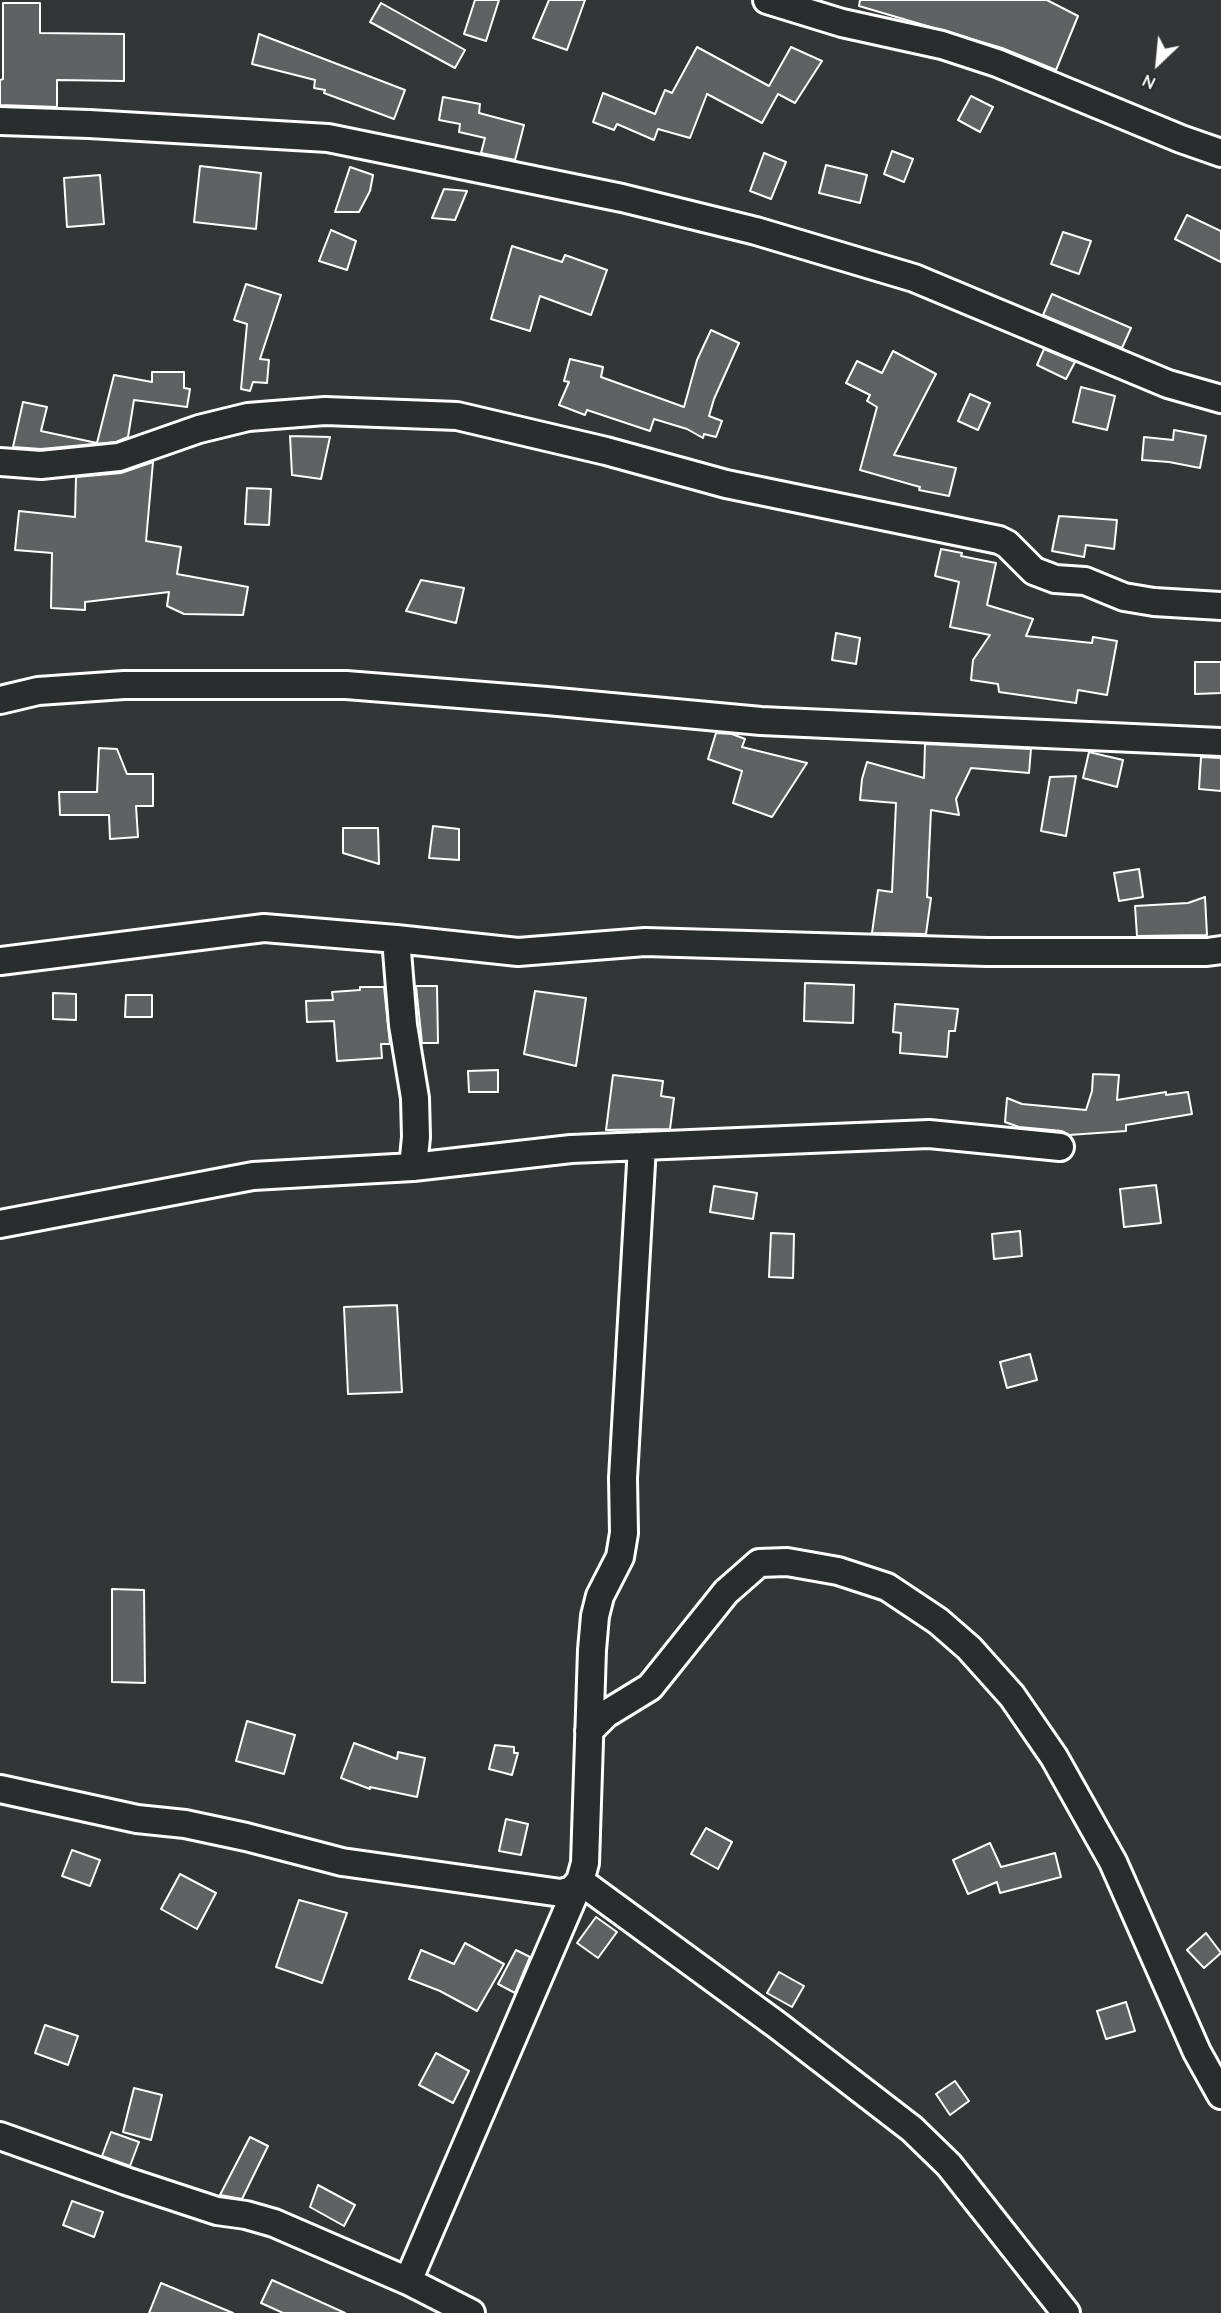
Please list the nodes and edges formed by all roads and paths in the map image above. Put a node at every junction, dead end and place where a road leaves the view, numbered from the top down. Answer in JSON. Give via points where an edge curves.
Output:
{"nodes":[{"id":1,"x":768,"y":0,"type":"edge"},
{"id":2,"x":0,"y":121,"type":"edge"},
{"id":3,"x":1221,"y":153,"type":"edge"},
{"id":4,"x":1221,"y":399,"type":"edge"},
{"id":5,"x":0,"y":462,"type":"edge"},
{"id":6,"x":1221,"y":606,"type":"edge"},
{"id":7,"x":0,"y":701,"type":"edge"},
{"id":8,"x":1221,"y":742,"type":"edge"},
{"id":9,"x":396,"y":939,"type":"junction"},
{"id":10,"x":1221,"y":950,"type":"edge"},
{"id":11,"x":0,"y":961,"type":"edge"},
{"id":12,"x":642,"y":1146,"type":"junction"},
{"id":13,"x":1060,"y":1147,"type":"dead end"},
{"id":14,"x":413,"y":1167,"type":"junction"},
{"id":15,"x":0,"y":1224,"type":"edge"},
{"id":16,"x":589,"y":1731,"type":"junction"},
{"id":17,"x":0,"y":1789,"type":"edge"},
{"id":18,"x":580,"y":1881,"type":"junction"},
{"id":19,"x":1221,"y":2095,"type":"edge"},
{"id":20,"x":0,"y":2136,"type":"edge"},
{"id":21,"x":408,"y":2281,"type":"junction"},
{"id":22,"x":471,"y":2313,"type":"edge"},
{"id":23,"x":1066,"y":2313,"type":"edge"}],
"edges":[{"from":1,"to":3,"type":"street","via":[[997,63]]},
{"from":2,"to":4,"type":"street","via":[[328,138],[622,198],[756,231],[914,278],[1168,384]]},
{"from":5,"to":6,"type":"street","via":[[41,465],[120,457],[248,416],[326,411],[457,416],[726,484],[999,540],[1034,571],[1055,579],[1085,580],[1124,597]]},
{"from":7,"to":8,"type":"street","via":[[38,691],[124,685],[346,685],[761,721]]},
{"from":9,"to":10,"type":"street","via":[[518,952],[645,942],[986,952]]},
{"from":9,"to":11,"type":"street","via":[[264,928]]},
{"from":9,"to":14,"type":"street","via":[[415,1098]]},
{"from":12,"to":13,"type":"street","via":[[929,1134]]},
{"from":12,"to":14,"type":"street"},
{"from":12,"to":16,"type":"street","via":[[623,1478],[624,1533],[620,1557],[600,1596],[596,1616]]},
{"from":14,"to":15,"type":"street","via":[[253,1176]]},
{"from":16,"to":18,"type":"street","via":[[585,1863]]},
{"from":16,"to":19,"type":"street","via":[[606,1714],[650,1687],[726,1591],[759,1563],[787,1562],[838,1571],[887,1587],[969,1648],[1012,1696],[1054,1756],[1113,1862],[1197,2052]]},
{"from":17,"to":18,"type":"street","via":[[136,1819],[185,1824],[342,1862],[561,1893],[572,1891]]},
{"from":18,"to":21,"type":"street"},
{"from":18,"to":23,"type":"street","via":[[912,2129],[949,2165]]},
{"from":20,"to":21,"type":"street","via":[[216,2211],[274,2223]]},
{"from":21,"to":22,"type":"street"}]}
